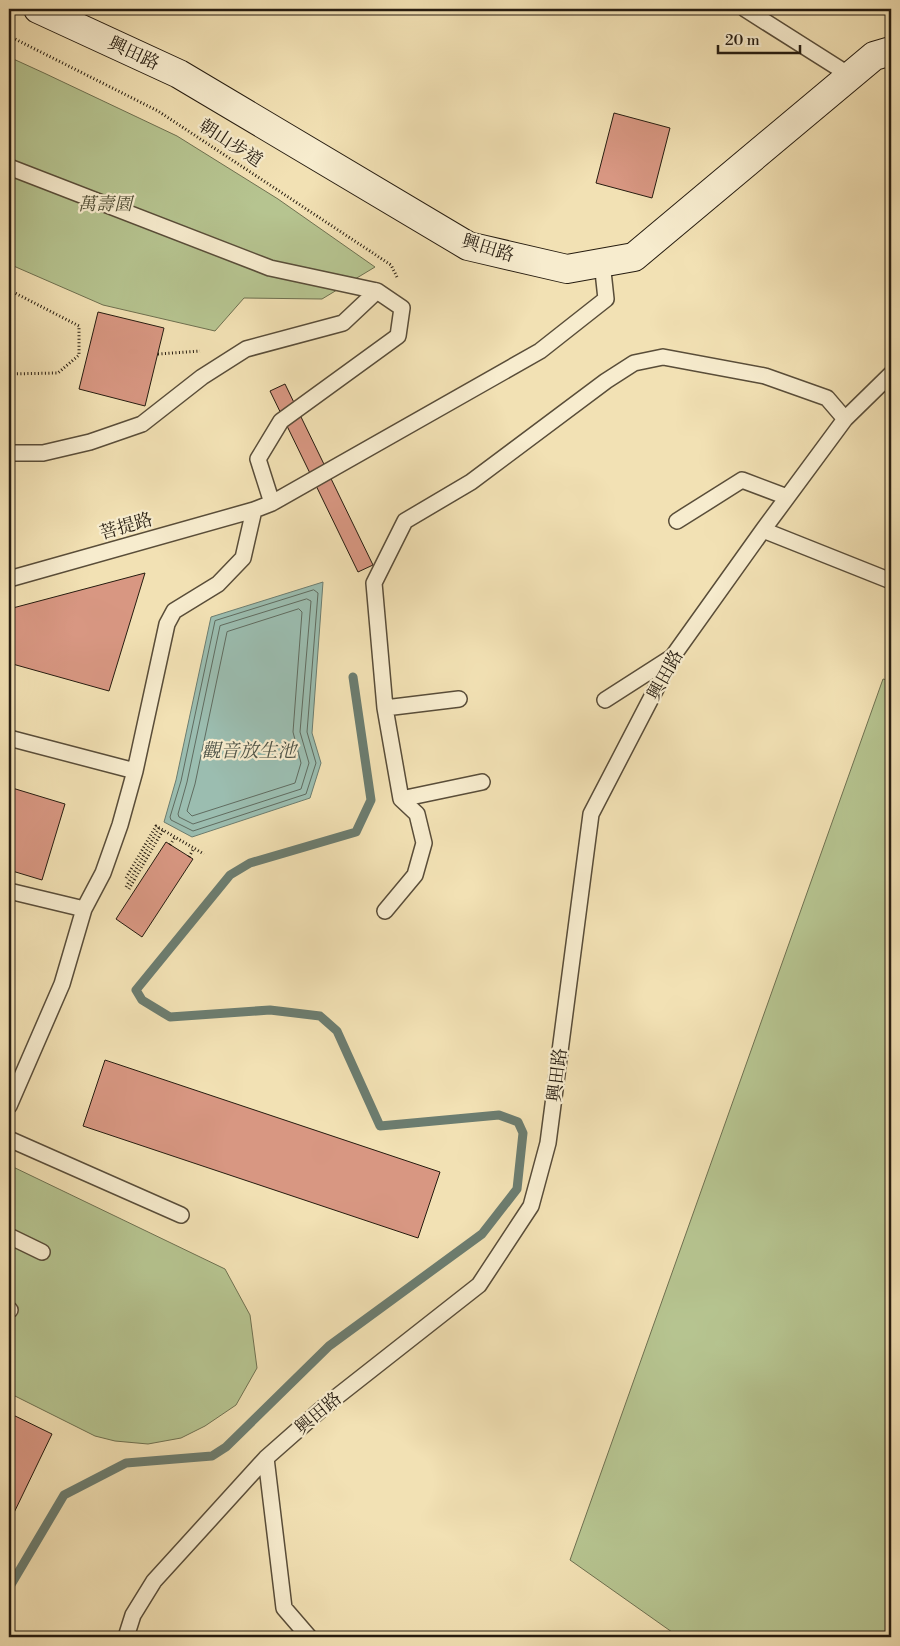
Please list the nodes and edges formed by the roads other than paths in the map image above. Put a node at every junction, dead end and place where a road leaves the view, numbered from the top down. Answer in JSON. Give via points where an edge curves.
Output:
{"nodes":[{"id":1,"x":38,"y":9,"type":"edge"},
{"id":2,"x":745,"y":9,"type":"edge"},
{"id":3,"x":891,"y":51,"type":"edge"},
{"id":4,"x":851,"y":76,"type":"junction"},
{"id":5,"x":9,"y":167,"type":"edge"},
{"id":6,"x":602,"y":262,"type":"junction"},
{"id":7,"x":377,"y":291,"type":"junction"},
{"id":8,"x":891,"y":374,"type":"edge"},
{"id":9,"x":845,"y":419,"type":"junction"},
{"id":10,"x":9,"y":453,"type":"edge"},
{"id":11,"x":787,"y":497,"type":"junction"},
{"id":12,"x":272,"y":503,"type":"junction"},
{"id":13,"x":254,"y":510,"type":"junction"},
{"id":14,"x":677,"y":521,"type":"dead end"},
{"id":15,"x":763,"y":530,"type":"junction"},
{"id":16,"x":9,"y":579,"type":"edge"},
{"id":17,"x":891,"y":581,"type":"edge"},
{"id":18,"x":673,"y":656,"type":"junction"},
{"id":19,"x":459,"y":699,"type":"dead end"},
{"id":20,"x":605,"y":700,"type":"dead end"},
{"id":21,"x":385,"y":708,"type":"junction"},
{"id":22,"x":9,"y":738,"type":"edge"},
{"id":23,"x":135,"y":771,"type":"junction"},
{"id":24,"x":482,"y":782,"type":"dead end"},
{"id":25,"x":402,"y":800,"type":"junction"},
{"id":26,"x":9,"y":891,"type":"edge"},
{"id":27,"x":84,"y":909,"type":"junction"},
{"id":28,"x":385,"y":912,"type":"dead end"},
{"id":29,"x":9,"y":1106,"type":"edge"},
{"id":30,"x":9,"y":1139,"type":"edge"},
{"id":31,"x":181,"y":1214,"type":"dead end"},
{"id":32,"x":9,"y":1236,"type":"edge"},
{"id":33,"x":42,"y":1252,"type":"dead end"},
{"id":34,"x":266,"y":1458,"type":"junction"},
{"id":35,"x":126,"y":1637,"type":"edge"},
{"id":36,"x":309,"y":1637,"type":"edge"}],
"edges":[{"from":1,"to":6,"type":"street","name":"興田路","via":[[179,74],[468,246],[567,269]]},
{"from":2,"to":4,"type":"lane"},
{"from":3,"to":4,"type":"street","name":"興田路","via":[[874,56]]},
{"from":4,"to":6,"type":"street","name":"興田路","via":[[634,257]]},
{"from":5,"to":7,"type":"lane","via":[[270,268]]},
{"from":6,"to":12,"type":"lane","name":"菩提路","via":[[606,299],[540,351]]},
{"from":7,"to":10,"type":"lane","via":[[343,323],[246,349],[142,424],[90,442],[43,453]]},
{"from":7,"to":12,"type":"lane","via":[[402,308],[398,336],[281,420],[258,459]]},
{"from":8,"to":9,"type":"lane","name":"興田路"},
{"from":9,"to":11,"type":"lane","name":"興田路"},
{"from":9,"to":21,"type":"lane","via":[[827,398],[765,376],[663,358],[634,363],[606,380],[471,482],[405,521],[374,583]]},
{"from":11,"to":14,"type":"lane","via":[[742,480]]},
{"from":11,"to":15,"type":"lane","name":"興田路"},
{"from":12,"to":13,"type":"lane","name":"菩提路"},
{"from":13,"to":16,"type":"lane","name":"菩提路"},
{"from":13,"to":23,"type":"lane","via":[[243,558],[218,584],[174,611],[167,624]]},
{"from":15,"to":17,"type":"lane"},
{"from":15,"to":18,"type":"lane","name":"興田路"},
{"from":18,"to":20,"type":"lane"},
{"from":18,"to":34,"type":"lane","name":"興田路","via":[[591,814],[548,1143],[531,1206],[480,1285],[325,1406]]},
{"from":19,"to":21,"type":"lane"},
{"from":21,"to":25,"type":"lane"},
{"from":22,"to":23,"type":"lane"},
{"from":23,"to":27,"type":"lane","via":[[105,868]]},
{"from":24,"to":25,"type":"lane"},
{"from":25,"to":28,"type":"lane","via":[[417,814],[424,843],[414,875]]},
{"from":26,"to":27,"type":"lane"},
{"from":27,"to":29,"type":"lane","via":[[62,984]]},
{"from":30,"to":31,"type":"lane"},
{"from":32,"to":33,"type":"lane"},
{"from":34,"to":35,"type":"lane","name":"興田路","via":[[154,1581],[133,1615]]},
{"from":34,"to":36,"type":"lane","via":[[284,1608]]}]}
